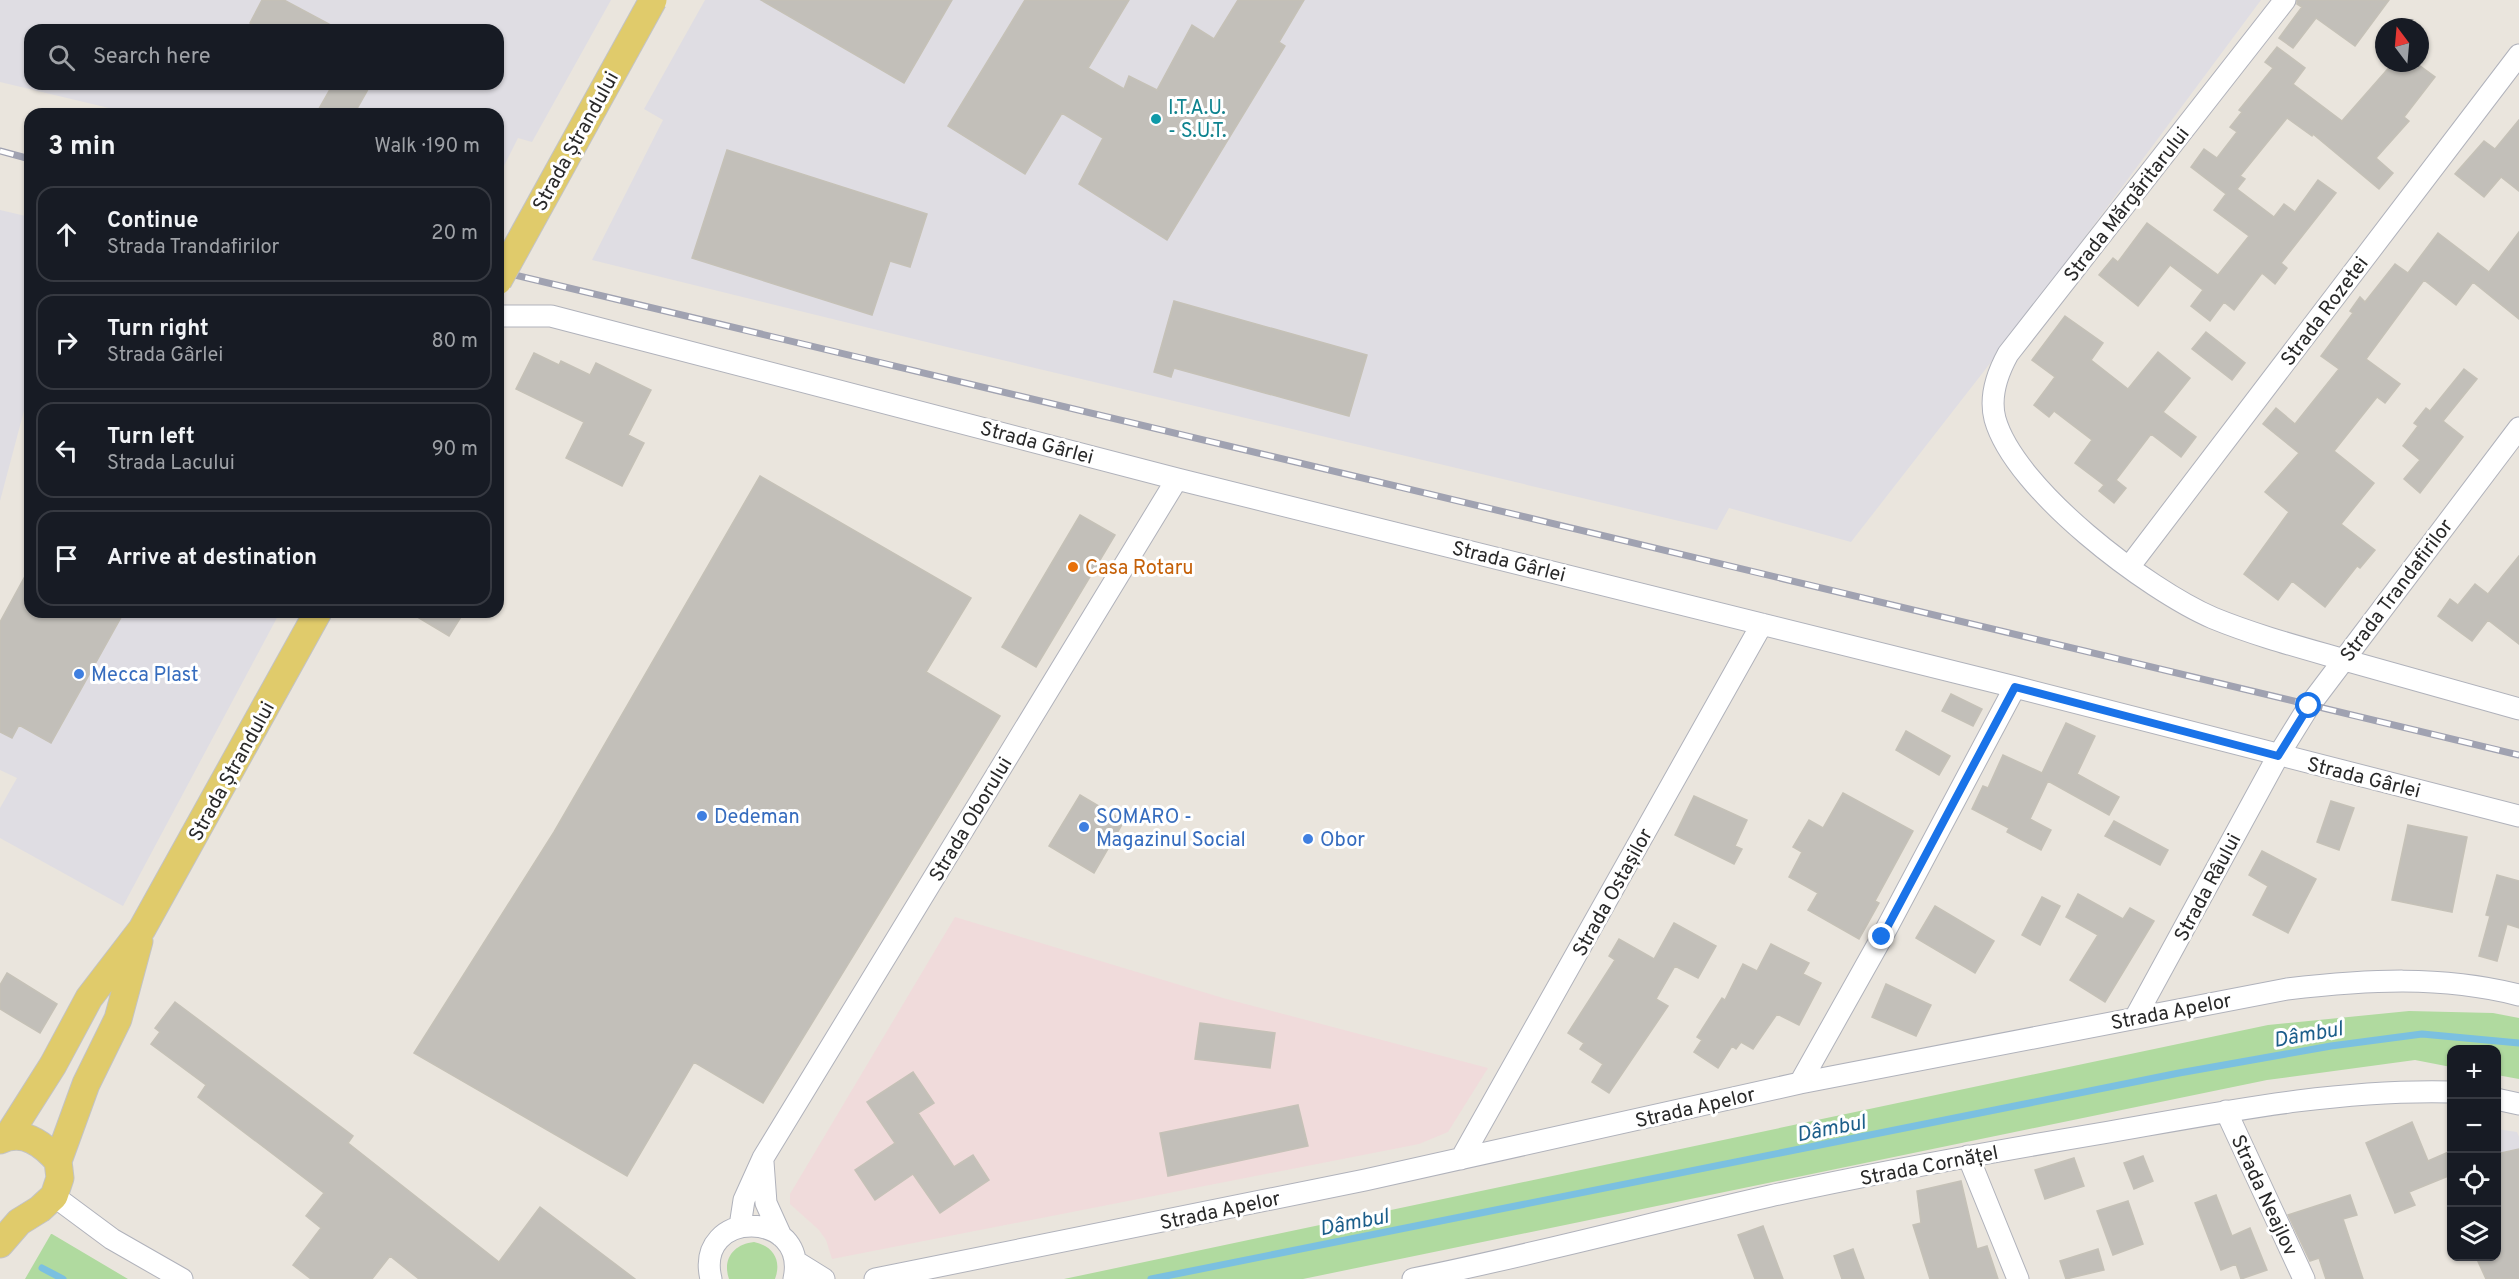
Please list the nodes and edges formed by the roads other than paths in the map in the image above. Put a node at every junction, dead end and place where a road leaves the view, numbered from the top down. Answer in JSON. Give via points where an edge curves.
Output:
{"nodes":[{"id":1,"x":653,"y":0,"type":"edge"},
{"id":2,"x":2285,"y":0,"type":"edge"},
{"id":3,"x":2519,"y":55,"type":"edge"},
{"id":4,"x":504,"y":271,"type":"edge"},
{"id":5,"x":504,"y":316,"type":"edge"},
{"id":6,"x":2519,"y":428,"type":"edge"},
{"id":7,"x":1177,"y":479,"type":"junction"},
{"id":8,"x":2129,"y":567,"type":"junction"},
{"id":9,"x":315,"y":618,"type":"edge"},
{"id":10,"x":1762,"y":624,"type":"junction"},
{"id":11,"x":2342,"y":659,"type":"junction"},
{"id":12,"x":2015,"y":687,"type":"junction"},
{"id":13,"x":2519,"y":709,"type":"edge"},
{"id":14,"x":2278,"y":756,"type":"junction"},
{"id":15,"x":2519,"y":816,"type":"edge"},
{"id":16,"x":142,"y":929,"type":"junction"},
{"id":17,"x":2519,"y":995,"type":"edge"},
{"id":18,"x":2135,"y":1018,"type":"junction"},
{"id":19,"x":1800,"y":1083,"type":"junction"},
{"id":20,"x":2447,"y":1092,"type":"edge"},
{"id":21,"x":2501,"y":1100,"type":"edge"},
{"id":22,"x":2519,"y":1104,"type":"edge"},
{"id":23,"x":2226,"y":1111,"type":"junction"},
{"id":24,"x":4,"y":1138,"type":"edge"},
{"id":25,"x":1968,"y":1156,"type":"junction"},
{"id":26,"x":763,"y":1158,"type":"junction"},
{"id":27,"x":1461,"y":1159,"type":"junction"},
{"id":28,"x":58,"y":1161,"type":"junction"},
{"id":29,"x":54,"y":1196,"type":"junction"},
{"id":30,"x":740,"y":1226,"type":"junction"},
{"id":31,"x":781,"y":1236,"type":"junction"},
{"id":32,"x":0,"y":1244,"type":"edge"},
{"id":33,"x":794,"y":1270,"type":"edge"},
{"id":34,"x":707,"y":1276,"type":"edge"},
{"id":35,"x":182,"y":1279,"type":"edge"},
{"id":36,"x":824,"y":1279,"type":"edge"},
{"id":37,"x":874,"y":1279,"type":"edge"},
{"id":38,"x":1413,"y":1279,"type":"edge"},
{"id":39,"x":2018,"y":1279,"type":"edge"},
{"id":40,"x":2304,"y":1279,"type":"edge"}],
"edges":[{"from":1,"to":4,"type":"main road","name":"Strada Ștrandului","bridge":true},
{"from":2,"to":8,"type":"street","name":"Strada Mărgăritarului","via":[[2008,354],[1994,386],[1995,419],[2011,451],[2039,490]]},
{"from":3,"to":8,"type":"street","name":"Strada Rozetei"},
{"from":5,"to":7,"type":"street","name":"Strada Gârlei","via":[[551,316]]},
{"from":6,"to":11,"type":"street","name":"Strada Trandafirilor"},
{"from":7,"to":10,"type":"street","name":"Strada Gârlei"},
{"from":7,"to":26,"type":"street","name":"Strada Oborului"},
{"from":8,"to":11,"type":"street","via":[[2184,604],[2213,618]]},
{"from":9,"to":16,"type":"main road","name":"Strada Ștrandului"},
{"from":10,"to":12,"type":"street","name":"Strada Gârlei"},
{"from":10,"to":27,"type":"street","name":"Strada Ostașilor"},
{"from":11,"to":13,"type":"street"},
{"from":11,"to":14,"type":"street","name":"Strada Trandafirilor"},
{"from":12,"to":14,"type":"street","name":"Strada Gârlei"},
{"from":12,"to":19,"type":"street"},
{"from":14,"to":15,"type":"street","name":"Strada Gârlei"},
{"from":14,"to":18,"type":"street","name":"Strada Râului"},
{"from":16,"to":24,"type":"main road","name":"Strada Ștrandului","via":[[89,998],[53,1065]]},
{"from":16,"to":28,"type":"main road","name":"Strada Ștrandului","via":[[118,1019],[86,1084]]},
{"from":17,"to":18,"type":"street","name":"Strada Apelor","via":[[2432,980],[2349,982],[2287,989]]},
{"from":18,"to":19,"type":"street","name":"Strada Apelor"},
{"from":19,"to":27,"type":"street","name":"Strada Apelor"},
{"from":20,"to":23,"type":"street","name":"Strada Cornățel","via":[[2384,1092]]},
{"from":21,"to":22,"type":"street"},
{"from":23,"to":25,"type":"street","name":"Strada Cornățel"},
{"from":23,"to":40,"type":"street","name":"Strada Neajlov"},
{"from":24,"to":28,"type":"main road","name":"Strada Ștrandului","via":[[27,1137],[45,1146]]},
{"from":25,"to":38,"type":"street","name":"Strada Cornățel","via":[[1774,1195]]},
{"from":25,"to":39,"type":"street"},
{"from":26,"to":30,"type":"street","name":"Strada Oborului","via":[[744,1200]]},
{"from":26,"to":31,"type":"street","via":[[766,1203]]},
{"from":27,"to":37,"type":"street","name":"Strada Apelor"},
{"from":28,"to":29,"type":"main road","via":[[60,1178]]},
{"from":29,"to":32,"type":"main road","via":[[19,1222]]},
{"from":29,"to":35,"type":"street","via":[[112,1239]]},
{"from":30,"to":31,"type":"street","via":[[762,1226]]},
{"from":30,"to":34,"type":"street","via":[[719,1240],[712,1251]]},
{"from":31,"to":33,"type":"street","via":[[790,1247]]},
{"from":33,"to":36,"type":"street"}]}
